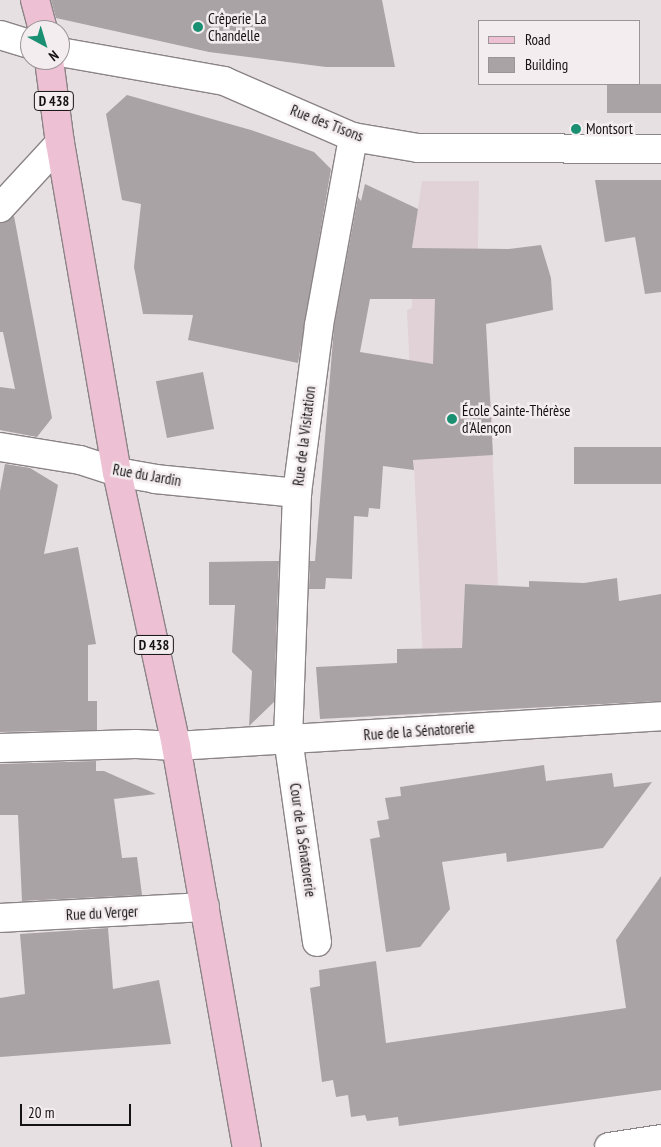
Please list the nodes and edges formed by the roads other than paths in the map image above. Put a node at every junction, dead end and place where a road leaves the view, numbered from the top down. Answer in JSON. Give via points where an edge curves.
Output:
{"nodes":[{"id":1,"x":35,"y":0,"type":"edge"},
{"id":2,"x":40,"y":20,"type":"edge"},
{"id":3,"x":0,"y":35,"type":"edge"},
{"id":4,"x":20,"y":41,"type":"edge"},
{"id":5,"x":70,"y":54,"type":"edge"},
{"id":6,"x":50,"y":70,"type":"edge"},
{"id":7,"x":354,"y":137,"type":"junction"},
{"id":8,"x":60,"y":143,"type":"junction"},
{"id":9,"x":661,"y":149,"type":"edge"},
{"id":10,"x":0,"y":208,"type":"edge"},
{"id":11,"x":0,"y":447,"type":"edge"},
{"id":12,"x":117,"y":472,"type":"junction"},
{"id":13,"x":297,"y":493,"type":"junction"},
{"id":14,"x":661,"y":716,"type":"edge"},
{"id":15,"x":288,"y":739,"type":"junction"},
{"id":16,"x":176,"y":746,"type":"junction"},
{"id":17,"x":0,"y":748,"type":"edge"},
{"id":18,"x":205,"y":908,"type":"junction"},
{"id":19,"x":0,"y":918,"type":"edge"},
{"id":20,"x":317,"y":942,"type":"dead end"},
{"id":21,"x":661,"y":1139,"type":"edge"},
{"id":22,"x":247,"y":1147,"type":"edge"},
{"id":23,"x":609,"y":1147,"type":"edge"}],
"edges":[{"from":1,"to":2,"type":"main road"},
{"from":3,"to":4,"type":"street"},
{"from":5,"to":7,"type":"street","name":"Rue des Tisons","via":[[224,82]]},
{"from":6,"to":8,"type":"main road","number":"D 438"},
{"from":7,"to":9,"type":"street","name":"Rue des Tisons","via":[[418,148]]},
{"from":7,"to":13,"type":"street","name":"Rue de la Visitation","via":[[318,325]]},
{"from":8,"to":10,"type":"street"},
{"from":8,"to":12,"type":"main road","number":"D 438"},
{"from":11,"to":12,"type":"street","name":"Rue du Jardin","via":[[80,460]]},
{"from":12,"to":13,"type":"street","name":"Rue du Jardin"},
{"from":12,"to":16,"type":"main road","number":"D 438"},
{"from":13,"to":15,"type":"street","name":"Rue de la Visitation"},
{"from":14,"to":15,"type":"street","name":"Rue de la Sénatorerie"},
{"from":15,"to":16,"type":"street","name":"Rue de la Sénatorerie"},
{"from":15,"to":20,"type":"street","name":"Cour de la Sénatorerie"},
{"from":16,"to":17,"type":"street","name":"Rue de la Sénatorerie"},
{"from":16,"to":18,"type":"main road","number":"D 438"},
{"from":18,"to":19,"type":"street","name":"Rue du Verger"},
{"from":18,"to":22,"type":"main road","number":"D 438"},
{"from":21,"to":23,"type":"street"}]}
